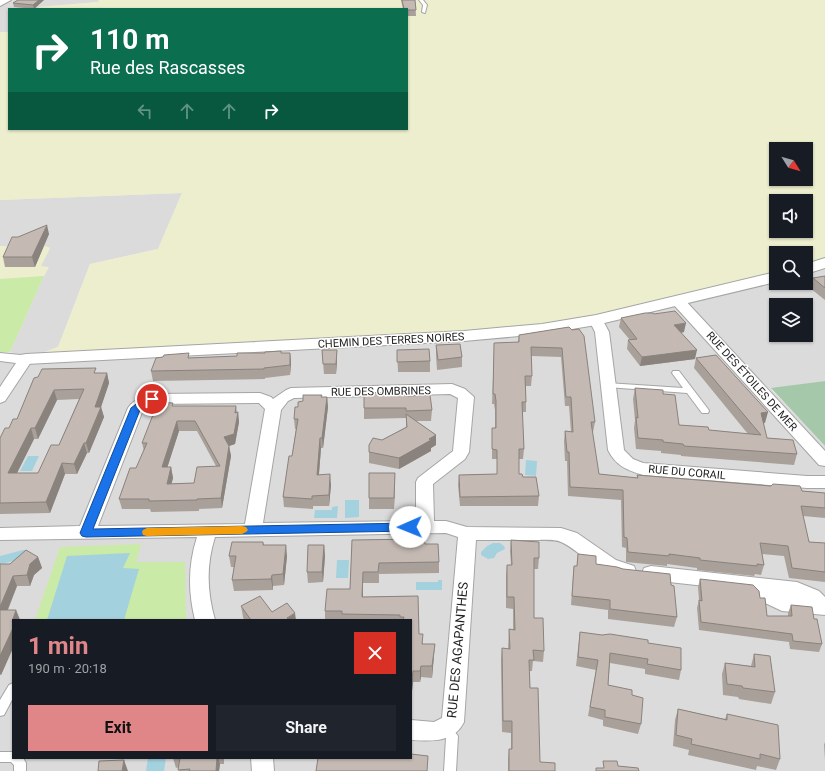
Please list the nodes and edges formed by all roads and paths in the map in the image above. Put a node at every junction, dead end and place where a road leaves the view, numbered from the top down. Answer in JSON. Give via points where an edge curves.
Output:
{"nodes":[{"id":1,"x":6,"y":0,"type":"edge"},
{"id":2,"x":421,"y":0,"type":"edge"},
{"id":3,"x":0,"y":3,"type":"edge"},
{"id":4,"x":424,"y":12,"type":"dead end"},
{"id":5,"x":825,"y":263,"type":"edge"},
{"id":6,"x":813,"y":267,"type":"edge"},
{"id":7,"x":769,"y":279,"type":"edge"},
{"id":8,"x":678,"y":301,"type":"junction"},
{"id":9,"x":596,"y":320,"type":"junction"},
{"id":10,"x":0,"y":357,"type":"edge"},
{"id":11,"x":26,"y":359,"type":"junction"},
{"id":12,"x":676,"y":373,"type":"dead end"},
{"id":13,"x":607,"y":385,"type":"junction"},
{"id":14,"x":688,"y":391,"type":"junction"},
{"id":15,"x":0,"y":398,"type":"edge"},
{"id":16,"x":273,"y":409,"type":"junction"},
{"id":17,"x":705,"y":411,"type":"dead end"},
{"id":18,"x":825,"y":461,"type":"edge"},
{"id":19,"x":825,"y":482,"type":"edge"},
{"id":20,"x":425,"y":527,"type":"junction"},
{"id":21,"x":253,"y":529,"type":"junction"},
{"id":22,"x":208,"y":532,"type":"junction"},
{"id":23,"x":467,"y":532,"type":"junction"},
{"id":24,"x":86,"y":533,"type":"junction"},
{"id":25,"x":0,"y":534,"type":"edge"},
{"id":26,"x":824,"y":607,"type":"edge"},
{"id":27,"x":205,"y":619,"type":"edge"},
{"id":28,"x":12,"y":690,"type":"edge"},
{"id":29,"x":0,"y":710,"type":"edge"},
{"id":30,"x":412,"y":730,"type":"edge"},
{"id":31,"x":446,"y":730,"type":"junction"},
{"id":32,"x":0,"y":757,"type":"edge"},
{"id":33,"x":12,"y":758,"type":"edge"},
{"id":34,"x":15,"y":759,"type":"edge"},
{"id":35,"x":262,"y":759,"type":"edge"},
{"id":36,"x":20,"y":771,"type":"edge"},
{"id":37,"x":263,"y":771,"type":"edge"},
{"id":38,"x":450,"y":771,"type":"edge"}],
"edges":[{"from":1,"to":3,"type":"street"},
{"from":2,"to":4,"type":"lane"},
{"from":5,"to":6,"type":"street"},
{"from":7,"to":8,"type":"street","name":"CHEMIN DES TERRES NOIRES"},
{"from":8,"to":9,"type":"street","name":"CHEMIN DES TERRES NOIRES"},
{"from":8,"to":18,"type":"street","name":"RUE DES ÉTOILES DE MER"},
{"from":9,"to":11,"type":"street","name":"CHEMIN DES TERRES NOIRES","via":[[542,329],[464,336]]},
{"from":9,"to":13,"type":"street","name":"RUE DU CORAIL","via":[[602,332]]},
{"from":10,"to":11,"type":"street","name":"CHEMIN DES TERRES NOIRES"},
{"from":11,"to":15,"type":"street"},
{"from":12,"to":14,"type":"lane"},
{"from":13,"to":14,"type":"lane"},
{"from":13,"to":19,"type":"street","name":"RUE DU CORAIL","via":[[616,450],[618,455],[635,467]]},
{"from":14,"to":17,"type":"lane"},
{"from":16,"to":20,"type":"street","name":"RUE DES OMBRINES","via":[[292,393],[452,389],[460,392],[466,398],[461,452],[424,482]]},
{"from":16,"to":21,"type":"street"},
{"from":16,"to":24,"type":"street","via":[[266,400],[260,398],[152,399],[143,403],[136,408]]},
{"from":20,"to":21,"type":"street"},
{"from":20,"to":23,"type":"street","via":[[446,527]]},
{"from":21,"to":22,"type":"street"},
{"from":22,"to":24,"type":"street"},
{"from":22,"to":27,"type":"street","via":[[200,557],[198,584]]},
{"from":23,"to":26,"type":"street","via":[[561,534],[573,538],[608,566],[621,570],[756,585],[782,603]]},
{"from":23,"to":31,"type":"street","name":"RUE DES AGAPANTHES","via":[[453,722]]},
{"from":24,"to":25,"type":"street"},
{"from":28,"to":29,"type":"lane"},
{"from":30,"to":31,"type":"street","name":"RUE DES AGAPANTHES"},
{"from":31,"to":38,"type":"lane","via":[[452,736]]},
{"from":32,"to":33,"type":"lane"},
{"from":34,"to":36,"type":"lane","via":[[20,763]]},
{"from":35,"to":37,"type":"street"}]}
